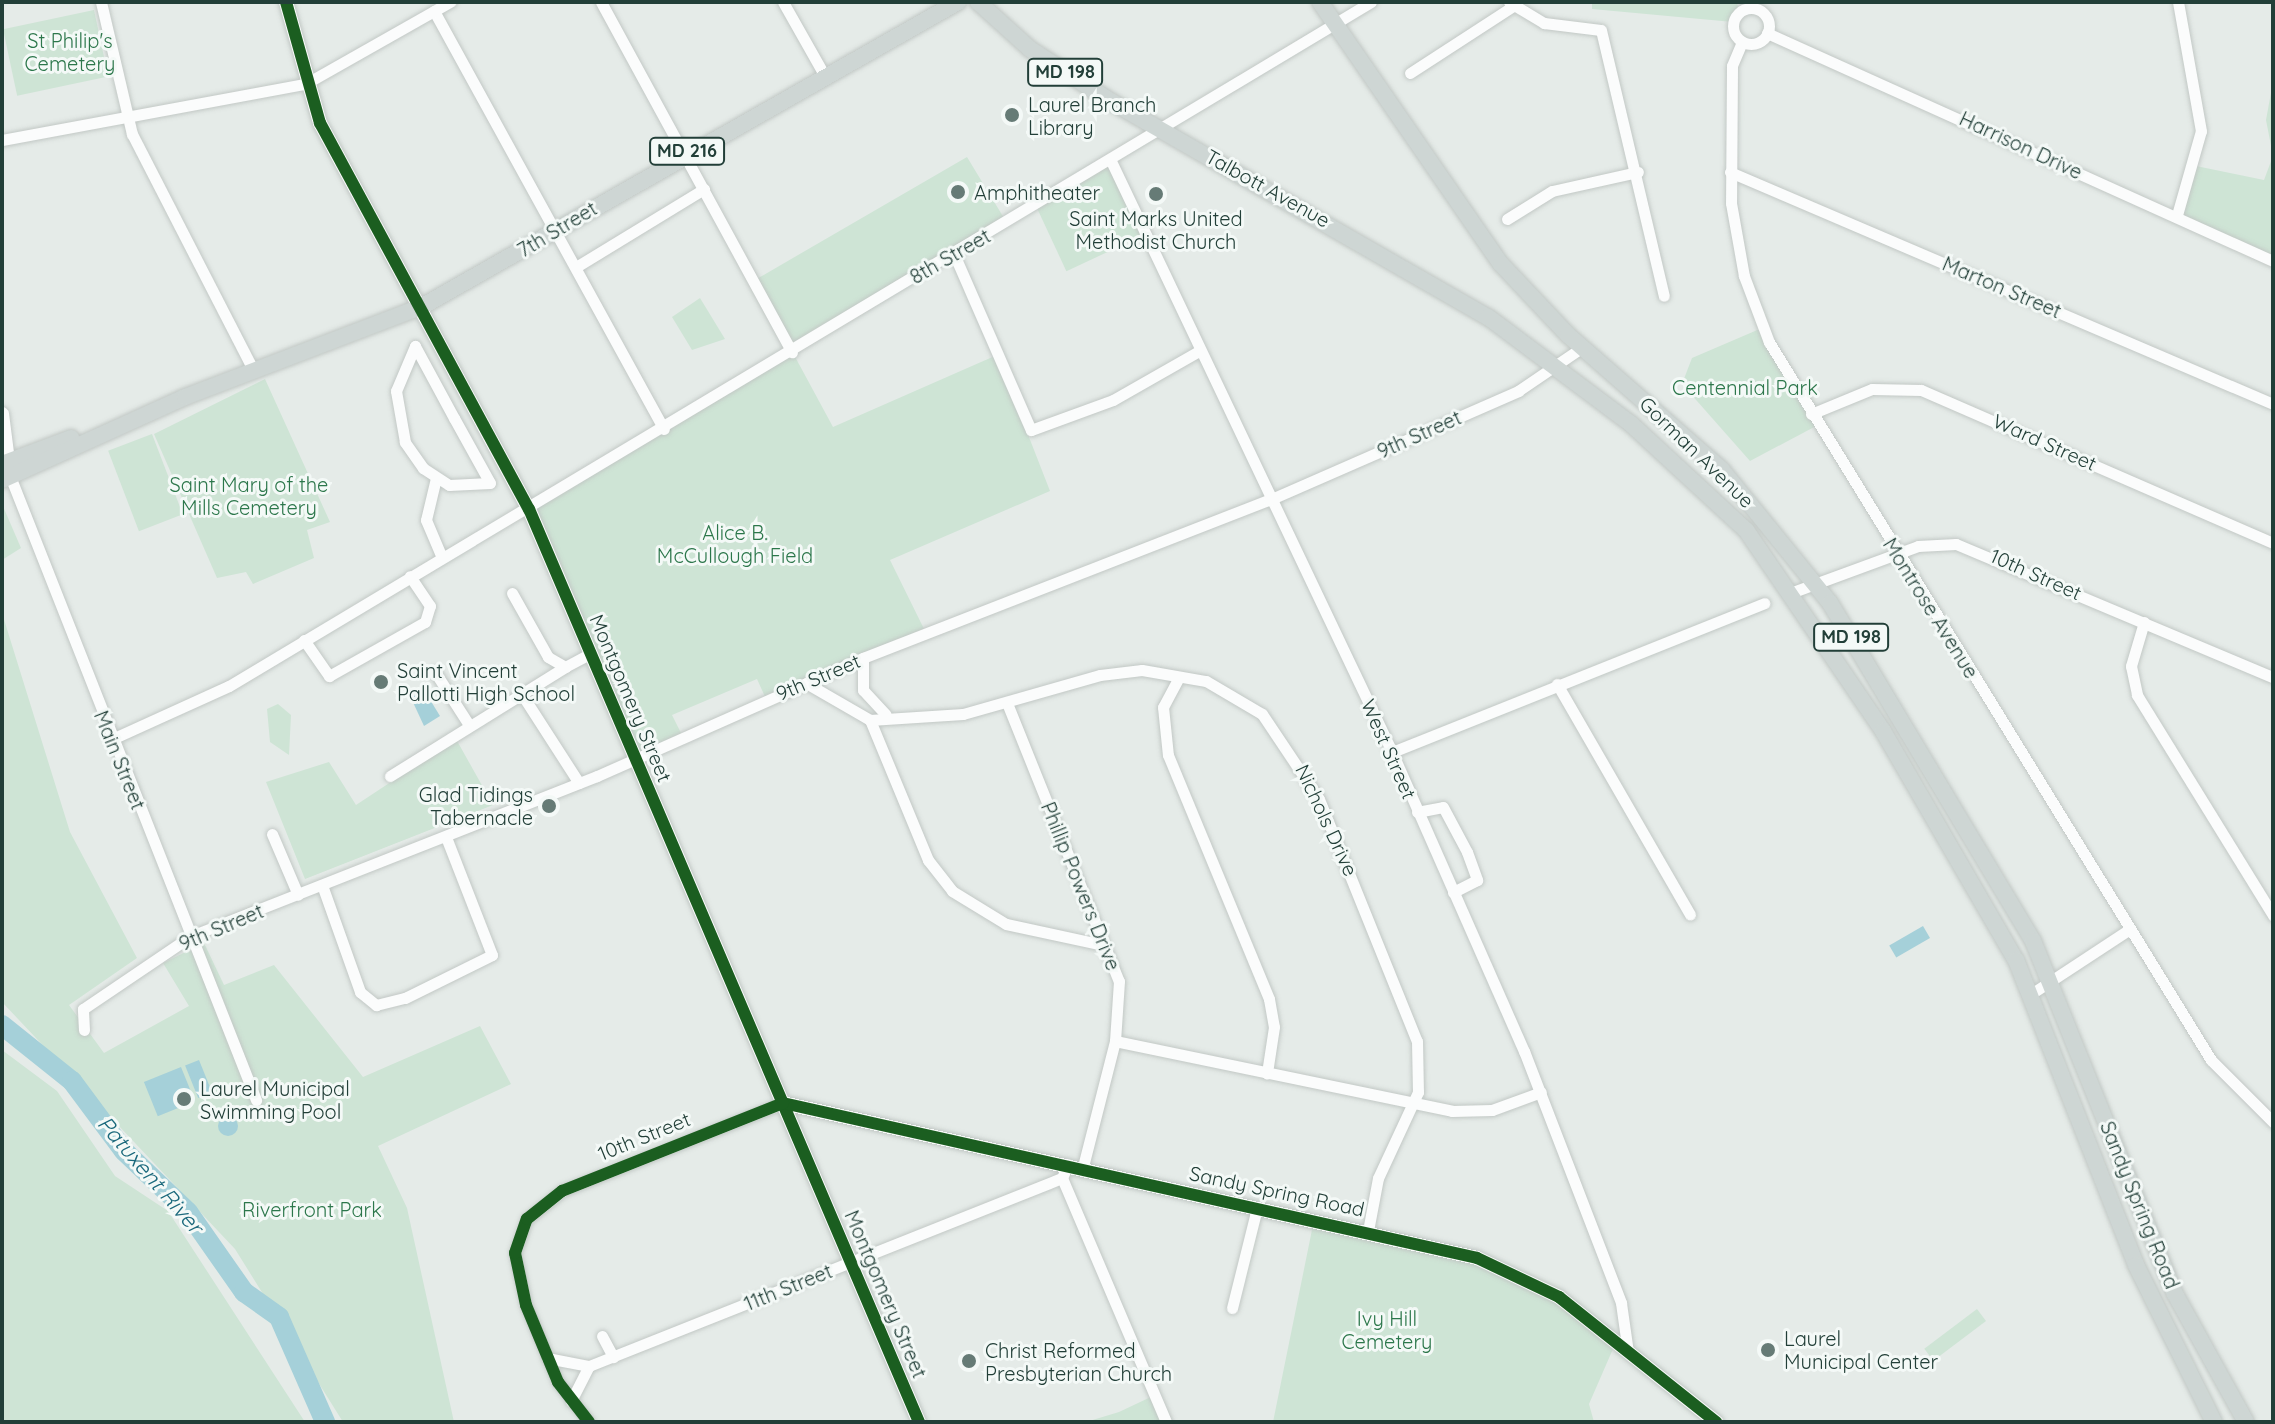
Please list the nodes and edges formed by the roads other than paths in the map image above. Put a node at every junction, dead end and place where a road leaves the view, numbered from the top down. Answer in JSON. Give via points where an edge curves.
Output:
{"nodes":[{"id":1,"x":101,"y":2,"type":"edge"},
{"id":2,"x":286,"y":2,"type":"edge"},
{"id":3,"x":450,"y":2,"type":"edge"},
{"id":4,"x":601,"y":2,"type":"edge"},
{"id":5,"x":783,"y":2,"type":"edge"},
{"id":6,"x":958,"y":2,"type":"edge"},
{"id":7,"x":978,"y":2,"type":"edge"},
{"id":8,"x":1320,"y":2,"type":"edge"},
{"id":9,"x":1371,"y":2,"type":"edge"},
{"id":10,"x":2178,"y":2,"type":"edge"},
{"id":11,"x":1511,"y":4,"type":"edge"},
{"id":12,"x":1738,"y":7,"type":"edge"},
{"id":13,"x":434,"y":11,"type":"junction"},
{"id":14,"x":1334,"y":24,"type":"junction"},
{"id":15,"x":1767,"y":33,"type":"junction"},
{"id":16,"x":1742,"y":42,"type":"junction"},
{"id":17,"x":1410,"y":73,"type":"dead end"},
{"id":18,"x":826,"y":78,"type":"junction"},
{"id":19,"x":305,"y":84,"type":"junction"},
{"id":20,"x":126,"y":116,"type":"junction"},
{"id":21,"x":1160,"y":129,"type":"junction"},
{"id":22,"x":2,"y":140,"type":"edge"},
{"id":23,"x":683,"y":153,"type":"junction"},
{"id":24,"x":1111,"y":161,"type":"junction"},
{"id":25,"x":1638,"y":172,"type":"junction"},
{"id":26,"x":1730,"y":172,"type":"junction"},
{"id":27,"x":704,"y":189,"type":"junction"},
{"id":28,"x":2177,"y":215,"type":"junction"},
{"id":29,"x":1507,"y":219,"type":"dead end"},
{"id":30,"x":555,"y":230,"type":"junction"},
{"id":31,"x":954,"y":254,"type":"junction"},
{"id":32,"x":2273,"y":261,"type":"edge"},
{"id":33,"x":576,"y":267,"type":"junction"},
{"id":34,"x":1664,"y":296,"type":"dead end"},
{"id":35,"x":421,"y":307,"type":"junction"},
{"id":36,"x":1581,"y":348,"type":"junction"},
{"id":37,"x":1199,"y":351,"type":"junction"},
{"id":38,"x":792,"y":352,"type":"junction"},
{"id":39,"x":1562,"y":368,"type":"junction"},
{"id":40,"x":254,"y":371,"type":"junction"},
{"id":41,"x":2273,"y":404,"type":"edge"},
{"id":42,"x":2,"y":414,"type":"edge"},
{"id":43,"x":1811,"y":414,"type":"junction"},
{"id":44,"x":664,"y":429,"type":"junction"},
{"id":45,"x":6,"y":471,"type":"edge"},
{"id":46,"x":436,"y":478,"type":"junction"},
{"id":47,"x":1269,"y":500,"type":"junction"},
{"id":48,"x":529,"y":509,"type":"junction"},
{"id":49,"x":2273,"y":543,"type":"edge"},
{"id":50,"x":1896,"y":552,"type":"junction"},
{"id":51,"x":441,"y":556,"type":"junction"},
{"id":52,"x":410,"y":576,"type":"junction"},
{"id":53,"x":1816,"y":583,"type":"junction"},
{"id":54,"x":1793,"y":592,"type":"junction"},
{"id":55,"x":512,"y":593,"type":"dead end"},
{"id":56,"x":1764,"y":603,"type":"dead end"},
{"id":57,"x":2144,"y":622,"type":"junction"},
{"id":58,"x":304,"y":640,"type":"junction"},
{"id":59,"x":591,"y":653,"type":"junction"},
{"id":60,"x":863,"y":658,"type":"junction"},
{"id":61,"x":565,"y":667,"type":"junction"},
{"id":62,"x":435,"y":672,"type":"dead end"},
{"id":63,"x":2273,"y":677,"type":"edge"},
{"id":64,"x":1178,"y":679,"type":"junction"},
{"id":65,"x":806,"y":683,"type":"junction"},
{"id":66,"x":1557,"y":684,"type":"junction"},
{"id":67,"x":521,"y":693,"type":"junction"},
{"id":68,"x":1007,"y":703,"type":"junction"},
{"id":69,"x":885,"y":714,"type":"junction"},
{"id":70,"x":870,"y":720,"type":"junction"},
{"id":71,"x":469,"y":725,"type":"junction"},
{"id":72,"x":112,"y":739,"type":"junction"},
{"id":73,"x":1392,"y":752,"type":"junction"},
{"id":74,"x":635,"y":758,"type":"junction"},
{"id":75,"x":390,"y":776,"type":"dead end"},
{"id":76,"x":579,"y":783,"type":"junction"},
{"id":77,"x":1417,"y":812,"type":"junction"},
{"id":78,"x":272,"y":834,"type":"dead end"},
{"id":79,"x":446,"y":837,"type":"junction"},
{"id":80,"x":322,"y":885,"type":"junction"},
{"id":81,"x":1453,"y":892,"type":"junction"},
{"id":82,"x":298,"y":895,"type":"junction"},
{"id":83,"x":1690,"y":914,"type":"dead end"},
{"id":84,"x":2273,"y":915,"type":"edge"},
{"id":85,"x":2130,"y":929,"type":"junction"},
{"id":86,"x":191,"y":936,"type":"junction"},
{"id":87,"x":1103,"y":945,"type":"junction"},
{"id":88,"x":2051,"y":979,"type":"junction"},
{"id":89,"x":2031,"y":994,"type":"junction"},
{"id":90,"x":84,"y":1030,"type":"dead end"},
{"id":91,"x":1115,"y":1041,"type":"junction"},
{"id":92,"x":1267,"y":1073,"type":"junction"},
{"id":93,"x":1541,"y":1092,"type":"junction"},
{"id":94,"x":256,"y":1100,"type":"dead end"},
{"id":95,"x":783,"y":1103,"type":"junction"},
{"id":96,"x":1413,"y":1106,"type":"junction"},
{"id":97,"x":2273,"y":1122,"type":"edge"},
{"id":98,"x":1071,"y":1170,"type":"junction"},
{"id":99,"x":1257,"y":1208,"type":"junction"},
{"id":100,"x":1368,"y":1231,"type":"junction"},
{"id":101,"x":851,"y":1261,"type":"junction"},
{"id":102,"x":1232,"y":1308,"type":"dead end"},
{"id":103,"x":602,"y":1336,"type":"dead end"},
{"id":104,"x":1628,"y":1352,"type":"junction"},
{"id":105,"x":613,"y":1357,"type":"junction"},
{"id":106,"x":547,"y":1358,"type":"junction"},
{"id":107,"x":589,"y":1366,"type":"junction"},
{"id":108,"x":571,"y":1401,"type":"junction"},
{"id":109,"x":589,"y":1422,"type":"edge"},
{"id":110,"x":919,"y":1422,"type":"edge"},
{"id":111,"x":1166,"y":1422,"type":"edge"},
{"id":112,"x":1716,"y":1422,"type":"edge"},
{"id":113,"x":2214,"y":1422,"type":"edge"},
{"id":114,"x":2246,"y":1422,"type":"edge"}],
"edges":[{"from":1,"to":20,"type":"street"},
{"from":2,"to":19,"type":"street","name":"Montgomery Street"},
{"from":3,"to":13,"type":"street"},
{"from":4,"to":23,"type":"street"},
{"from":5,"to":18,"type":"street"},
{"from":6,"to":18,"type":"main road","name":"7th Street","number":"MD 216"},
{"from":7,"to":21,"type":"main road","name":"Talbott Avenue","number":"MD 198","via":[[1030,49]]},
{"from":8,"to":14,"type":"main road","name":"Gorman Avenue","number":"MD 198"},
{"from":9,"to":14,"type":"street","name":"8th Street"},
{"from":10,"to":28,"type":"street","via":[[2201,131]]},
{"from":11,"to":17,"type":"street"},
{"from":11,"to":25,"type":"street","via":[[1544,23],[1601,30]]},
{"from":12,"to":15,"type":"street","via":[[1761,11]]},
{"from":12,"to":16,"type":"street","via":[[1733,28]]},
{"from":13,"to":19,"type":"street"},
{"from":13,"to":30,"type":"street"},
{"from":14,"to":21,"type":"street","name":"8th Street"},
{"from":14,"to":36,"type":"main road","name":"Gorman Avenue","number":"MD 198","via":[[1480,238]]},
{"from":15,"to":16,"type":"street","via":[[1760,42]]},
{"from":15,"to":28,"type":"street","name":"Harrison Drive"},
{"from":16,"to":26,"type":"street","name":"Montrose Avenue","via":[[1732,66]]},
{"from":18,"to":23,"type":"main road","name":"7th Street","number":"MD 216"},
{"from":19,"to":20,"type":"street"},
{"from":19,"to":35,"type":"street","name":"Montgomery Street"},
{"from":20,"to":22,"type":"street"},
{"from":20,"to":40,"type":"street"},
{"from":21,"to":24,"type":"street","name":"8th Street"},
{"from":21,"to":39,"type":"main road","name":"Talbott Avenue","number":"MD 198","via":[[1418,273]]},
{"from":23,"to":27,"type":"street"},
{"from":23,"to":30,"type":"main road","name":"7th Street","number":"MD 216"},
{"from":24,"to":31,"type":"street","name":"8th Street"},
{"from":24,"to":37,"type":"street","name":"West Street"},
{"from":25,"to":29,"type":"street","via":[[1552,191]]},
{"from":25,"to":34,"type":"street"},
{"from":26,"to":41,"type":"street","name":"Marton Street"},
{"from":26,"to":43,"type":"street","name":"Montrose Avenue","via":[[1749,295]]},
{"from":27,"to":33,"type":"street"},
{"from":27,"to":38,"type":"street"},
{"from":28,"to":32,"type":"street","name":"Harrison Drive"},
{"from":30,"to":33,"type":"street"},
{"from":30,"to":35,"type":"main road","name":"7th Street","number":"MD 216"},
{"from":31,"to":37,"type":"street","via":[[1031,430],[1113,400]]},
{"from":31,"to":38,"type":"street","name":"8th Street"},
{"from":33,"to":44,"type":"street"},
{"from":35,"to":40,"type":"main road","name":"7th Street","number":"MD 216"},
{"from":35,"to":48,"type":"street","name":"Montgomery Street"},
{"from":36,"to":39,"type":"street","name":"9th Street"},
{"from":36,"to":53,"type":"main road","name":"Gorman Avenue","number":"MD 198","via":[[1722,470]]},
{"from":37,"to":47,"type":"street","name":"West Street"},
{"from":38,"to":44,"type":"street","name":"8th Street"},
{"from":39,"to":47,"type":"street","name":"9th Street"},
{"from":39,"to":54,"type":"main road","name":"Gorman Avenue","number":"MD 198","via":[[1704,488]]},
{"from":40,"to":45,"type":"main road","name":"7th Street","number":"MD 216"},
{"from":42,"to":45,"type":"street","name":"Main Street"},
{"from":43,"to":49,"type":"street","name":"Ward Street","via":[[1872,389],[1921,390]]},
{"from":43,"to":50,"type":"street","name":"Montrose Avenue"},
{"from":44,"to":48,"type":"street","name":"8th Street"},
{"from":45,"to":72,"type":"street","name":"Main Street"},
{"from":46,"to":46,"type":"street","via":[[462,489],[490,483],[415,346],[400,371],[395,407],[405,442]]},
{"from":46,"to":51,"type":"street","via":[[426,520]]},
{"from":47,"to":60,"type":"street","name":"9th Street"},
{"from":47,"to":73,"type":"street","name":"West Street"},
{"from":48,"to":51,"type":"street","name":"8th Street"},
{"from":48,"to":59,"type":"street","name":"Montgomery Street"},
{"from":50,"to":53,"type":"street","name":"10th Street"},
{"from":50,"to":57,"type":"street","name":"10th Street","via":[[1937,542],[1970,547]]},
{"from":50,"to":85,"type":"street","name":"Montrose Avenue"},
{"from":51,"to":52,"type":"street","name":"8th Street"},
{"from":52,"to":58,"type":"street","name":"8th Street"},
{"from":52,"to":58,"type":"street","via":[[430,606],[425,622],[329,676]]},
{"from":53,"to":54,"type":"street","name":"10th Street"},
{"from":53,"to":88,"type":"main road","name":"Gorman Avenue","number":"MD 198","via":[[1988,860]]},
{"from":54,"to":89,"type":"main road","name":"Gorman Avenue","number":"MD 198","via":[[1976,886]]},
{"from":55,"to":61,"type":"street","via":[[548,657]]},
{"from":56,"to":66,"type":"street"},
{"from":57,"to":63,"type":"street","name":"10th Street"},
{"from":57,"to":84,"type":"street","via":[[2131,666],[2137,695]]},
{"from":58,"to":72,"type":"street","name":"8th Street","via":[[229,686]]},
{"from":59,"to":61,"type":"street"},
{"from":59,"to":74,"type":"street","name":"Montgomery Street"},
{"from":60,"to":65,"type":"street","name":"9th Street"},
{"from":60,"to":69,"type":"street","via":[[863,690]]},
{"from":61,"to":67,"type":"street"},
{"from":62,"to":71,"type":"street"},
{"from":64,"to":68,"type":"street","name":"Nichols Drive","via":[[1121,671]]},
{"from":64,"to":92,"type":"street","via":[[1163,707],[1168,755],[1269,999],[1274,1027]]},
{"from":64,"to":96,"type":"street","name":"Nichols Drive","via":[[1206,681],[1247,701],[1279,732],[1307,774],[1410,1011],[1420,1074]]},
{"from":65,"to":70,"type":"street"},
{"from":65,"to":74,"type":"street","name":"9th Street"},
{"from":66,"to":73,"type":"street"},
{"from":66,"to":83,"type":"street"},
{"from":67,"to":71,"type":"street"},
{"from":67,"to":76,"type":"street"},
{"from":68,"to":69,"type":"street","name":"Nichols Drive","via":[[963,714]]},
{"from":68,"to":87,"type":"street","name":"Phillip Powers Drive"},
{"from":69,"to":70,"type":"street","name":"Nichols Drive"},
{"from":70,"to":87,"type":"street","via":[[928,860],[952,891],[1006,924]]},
{"from":71,"to":75,"type":"street"},
{"from":72,"to":86,"type":"street","name":"Main Street"},
{"from":73,"to":77,"type":"street","name":"West Street"},
{"from":74,"to":76,"type":"street","name":"9th Street"},
{"from":74,"to":95,"type":"street","name":"Montgomery Street"},
{"from":76,"to":79,"type":"street","name":"9th Street"},
{"from":77,"to":81,"type":"street","name":"West Street"},
{"from":77,"to":81,"type":"street","via":[[1443,807],[1477,872],[1475,882]]},
{"from":78,"to":82,"type":"street"},
{"from":79,"to":80,"type":"street","name":"9th Street"},
{"from":79,"to":80,"type":"street","via":[[492,955],[405,998],[376,1005],[360,992]]},
{"from":80,"to":82,"type":"street","name":"9th Street"},
{"from":81,"to":93,"type":"street","name":"West Street"},
{"from":82,"to":86,"type":"street","name":"9th Street"},
{"from":85,"to":88,"type":"street"},
{"from":85,"to":97,"type":"street","name":"Montrose Avenue","via":[[2220,1074]]},
{"from":86,"to":90,"type":"street","name":"9th Street","via":[[83,1009]]},
{"from":86,"to":94,"type":"street","name":"Main Street"},
{"from":87,"to":91,"type":"street","name":"Phillip Powers Drive","via":[[1119,981]]},
{"from":88,"to":89,"type":"street"},
{"from":88,"to":114,"type":"main road","name":"Sandy Spring Road","number":"MD 198","via":[[2175,1294]]},
{"from":89,"to":113,"type":"main road","name":"Sandy Spring Road","number":"MD 198","via":[[2136,1265]]},
{"from":91,"to":92,"type":"street"},
{"from":91,"to":98,"type":"street","name":"Phillip Powers Drive"},
{"from":92,"to":96,"type":"street"},
{"from":93,"to":96,"type":"street","via":[[1481,1111]]},
{"from":93,"to":104,"type":"street","name":"West Street","via":[[1621,1303]]},
{"from":95,"to":98,"type":"street","name":"Sandy Spring Road"},
{"from":95,"to":101,"type":"street","name":"Montgomery Street"},
{"from":95,"to":106,"type":"street","name":"10th Street","via":[[572,1186],[527,1219],[516,1264]]},
{"from":96,"to":100,"type":"street","name":"Nichols Drive","via":[[1381,1170]]},
{"from":98,"to":99,"type":"street","name":"Sandy Spring Road"},
{"from":98,"to":101,"type":"street","name":"11th Street"},
{"from":98,"to":111,"type":"street"},
{"from":99,"to":100,"type":"street","name":"Sandy Spring Road"},
{"from":99,"to":102,"type":"street"},
{"from":100,"to":104,"type":"street","name":"Sandy Spring Road","via":[[1516,1273]]},
{"from":101,"to":105,"type":"street","name":"11th Street"},
{"from":101,"to":110,"type":"street","name":"Montgomery Street"},
{"from":103,"to":105,"type":"street"},
{"from":104,"to":112,"type":"street","name":"Sandy Spring Road"},
{"from":105,"to":107,"type":"street","name":"11th Street"},
{"from":106,"to":107,"type":"street"},
{"from":106,"to":108,"type":"street"},
{"from":107,"to":108,"type":"street"},
{"from":108,"to":109,"type":"street"}]}
